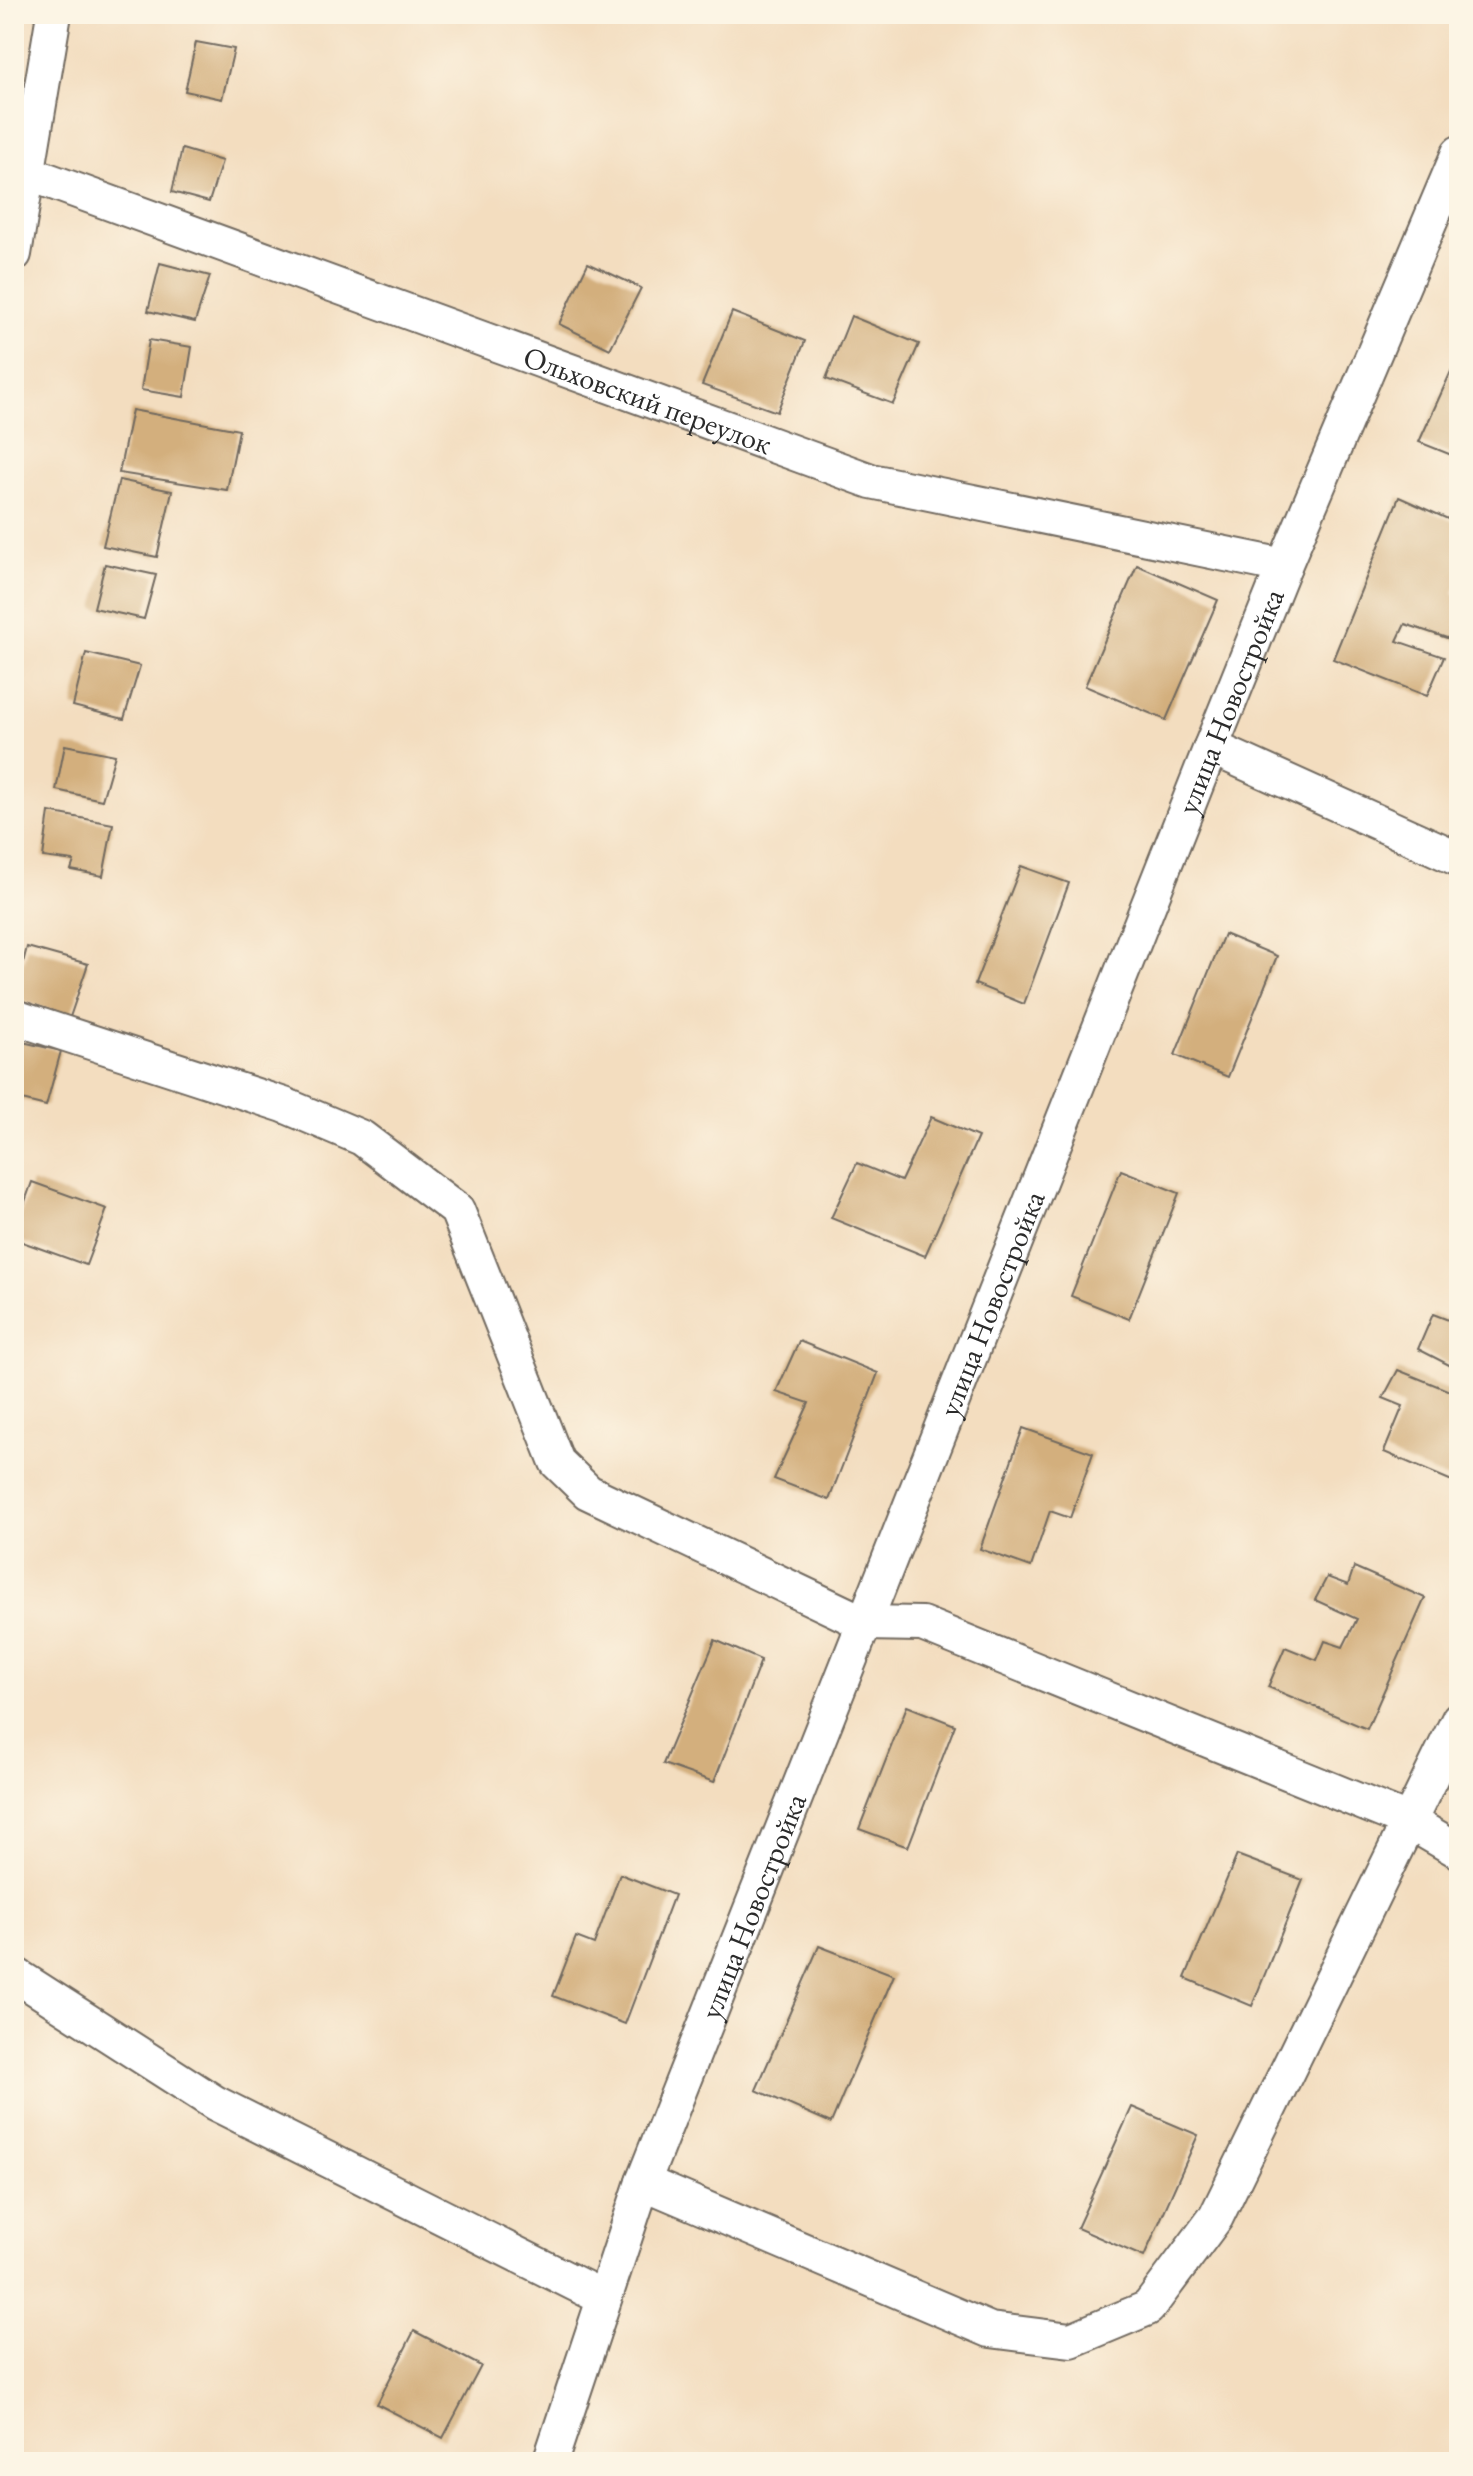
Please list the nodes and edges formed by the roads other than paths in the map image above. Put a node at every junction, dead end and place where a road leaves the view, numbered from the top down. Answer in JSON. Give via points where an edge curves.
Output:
{"nodes":[{"id":1,"x":54,"y":14,"type":"edge"},
{"id":2,"x":1455,"y":172,"type":"edge"},
{"id":3,"x":28,"y":173,"type":"junction"},
{"id":4,"x":14,"y":254,"type":"edge"},
{"id":5,"x":1284,"y":566,"type":"junction"},
{"id":6,"x":1211,"y":747,"type":"junction"},
{"id":7,"x":1459,"y":859,"type":"edge"},
{"id":8,"x":14,"y":1017,"type":"edge"},
{"id":9,"x":864,"y":1623,"type":"junction"},
{"id":10,"x":1459,"y":1719,"type":"edge"},
{"id":11,"x":1408,"y":1821,"type":"junction"},
{"id":12,"x":1459,"y":1851,"type":"edge"},
{"id":13,"x":14,"y":1974,"type":"edge"},
{"id":14,"x":643,"y":2182,"type":"junction"},
{"id":15,"x":604,"y":2298,"type":"junction"},
{"id":16,"x":550,"y":2462,"type":"edge"}],
"edges":[{"from":1,"to":3,"type":"street"},
{"from":2,"to":5,"type":"street","name":"улица Новостройка"},
{"from":3,"to":4,"type":"street"},
{"from":3,"to":5,"type":"street","name":"Ольховский переулок","via":[[871,481]]},
{"from":5,"to":6,"type":"street","name":"улица Новостройка"},
{"from":6,"to":7,"type":"street"},
{"from":6,"to":9,"type":"street","name":"улица Новостройка"},
{"from":8,"to":9,"type":"street","via":[[284,1105],[362,1138],[457,1210],[557,1462],[588,1492]]},
{"from":9,"to":11,"type":"street","via":[[922,1624]]},
{"from":9,"to":14,"type":"street","name":"улица Новостройка"},
{"from":10,"to":11,"type":"street"},
{"from":11,"to":12,"type":"street"},
{"from":11,"to":14,"type":"street","via":[[1216,2217],[1148,2308],[1071,2340],[990,2330]]},
{"from":13,"to":15,"type":"street","via":[[215,2103]]},
{"from":14,"to":15,"type":"street","name":"улица Новостройка"},
{"from":15,"to":16,"type":"street","name":"улица Новостройка"}]}
